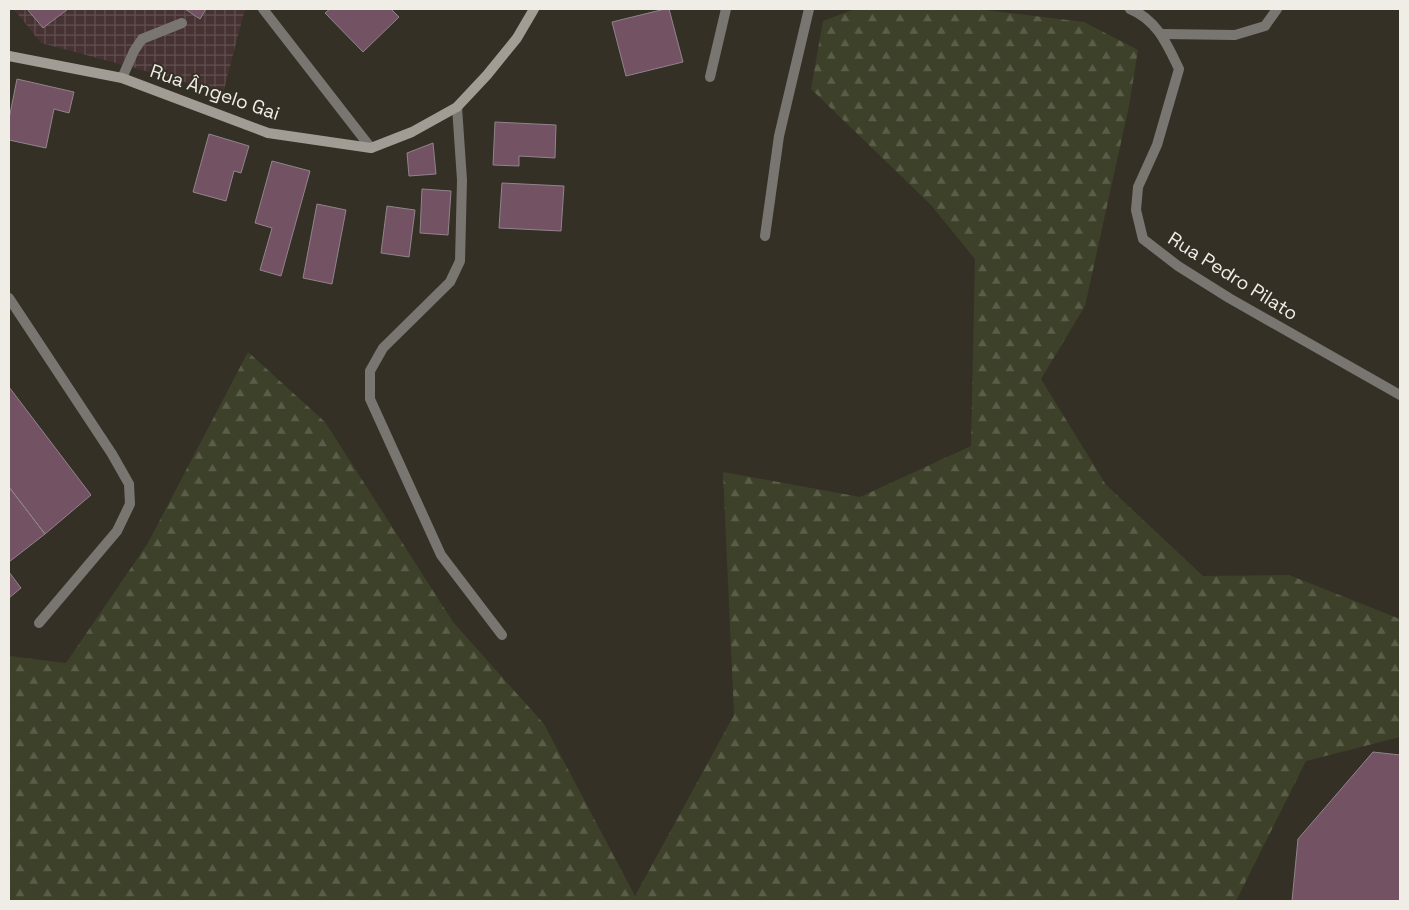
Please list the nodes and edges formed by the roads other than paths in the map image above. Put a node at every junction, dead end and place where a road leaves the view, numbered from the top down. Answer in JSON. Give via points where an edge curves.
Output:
{"nodes":[{"id":1,"x":263,"y":9,"type":"edge"},
{"id":2,"x":534,"y":9,"type":"edge"},
{"id":3,"x":726,"y":9,"type":"edge"},
{"id":4,"x":809,"y":9,"type":"edge"},
{"id":5,"x":1130,"y":9,"type":"edge"},
{"id":6,"x":1277,"y":9,"type":"edge"},
{"id":7,"x":182,"y":23,"type":"dead end"},
{"id":8,"x":1162,"y":34,"type":"junction"},
{"id":9,"x":9,"y":56,"type":"edge"},
{"id":10,"x":710,"y":77,"type":"dead end"},
{"id":11,"x":122,"y":78,"type":"junction"},
{"id":12,"x":457,"y":107,"type":"junction"},
{"id":13,"x":371,"y":148,"type":"junction"},
{"id":14,"x":765,"y":236,"type":"dead end"},
{"id":15,"x":9,"y":298,"type":"edge"},
{"id":16,"x":1400,"y":395,"type":"edge"},
{"id":17,"x":39,"y":623,"type":"dead end"},
{"id":18,"x":502,"y":635,"type":"dead end"}],
"edges":[{"from":1,"to":13,"type":"street"},
{"from":2,"to":12,"type":"street","name":"Rua Ângelo Gai","via":[[517,38]]},
{"from":3,"to":10,"type":"street"},
{"from":4,"to":14,"type":"street","via":[[779,136]]},
{"from":5,"to":8,"type":"street","name":"Rua Pedro Pilato"},
{"from":6,"to":8,"type":"street","via":[[1265,26],[1235,35]]},
{"from":7,"to":11,"type":"street","via":[[142,38]]},
{"from":8,"to":16,"type":"street","name":"Rua Pedro Pilato","via":[[1179,69],[1157,145],[1138,187],[1136,210],[1143,239],[1220,292]]},
{"from":9,"to":11,"type":"street","name":"Rua Ângelo Gai"},
{"from":11,"to":13,"type":"street","name":"Rua Ângelo Gai","via":[[268,133]]},
{"from":12,"to":13,"type":"street","name":"Rua Ângelo Gai","via":[[412,132]]},
{"from":12,"to":18,"type":"street","via":[[462,180],[460,261],[450,282],[383,348],[370,371],[370,399],[441,555]]},
{"from":15,"to":17,"type":"street","via":[[129,484],[130,504],[117,530]]}]}
